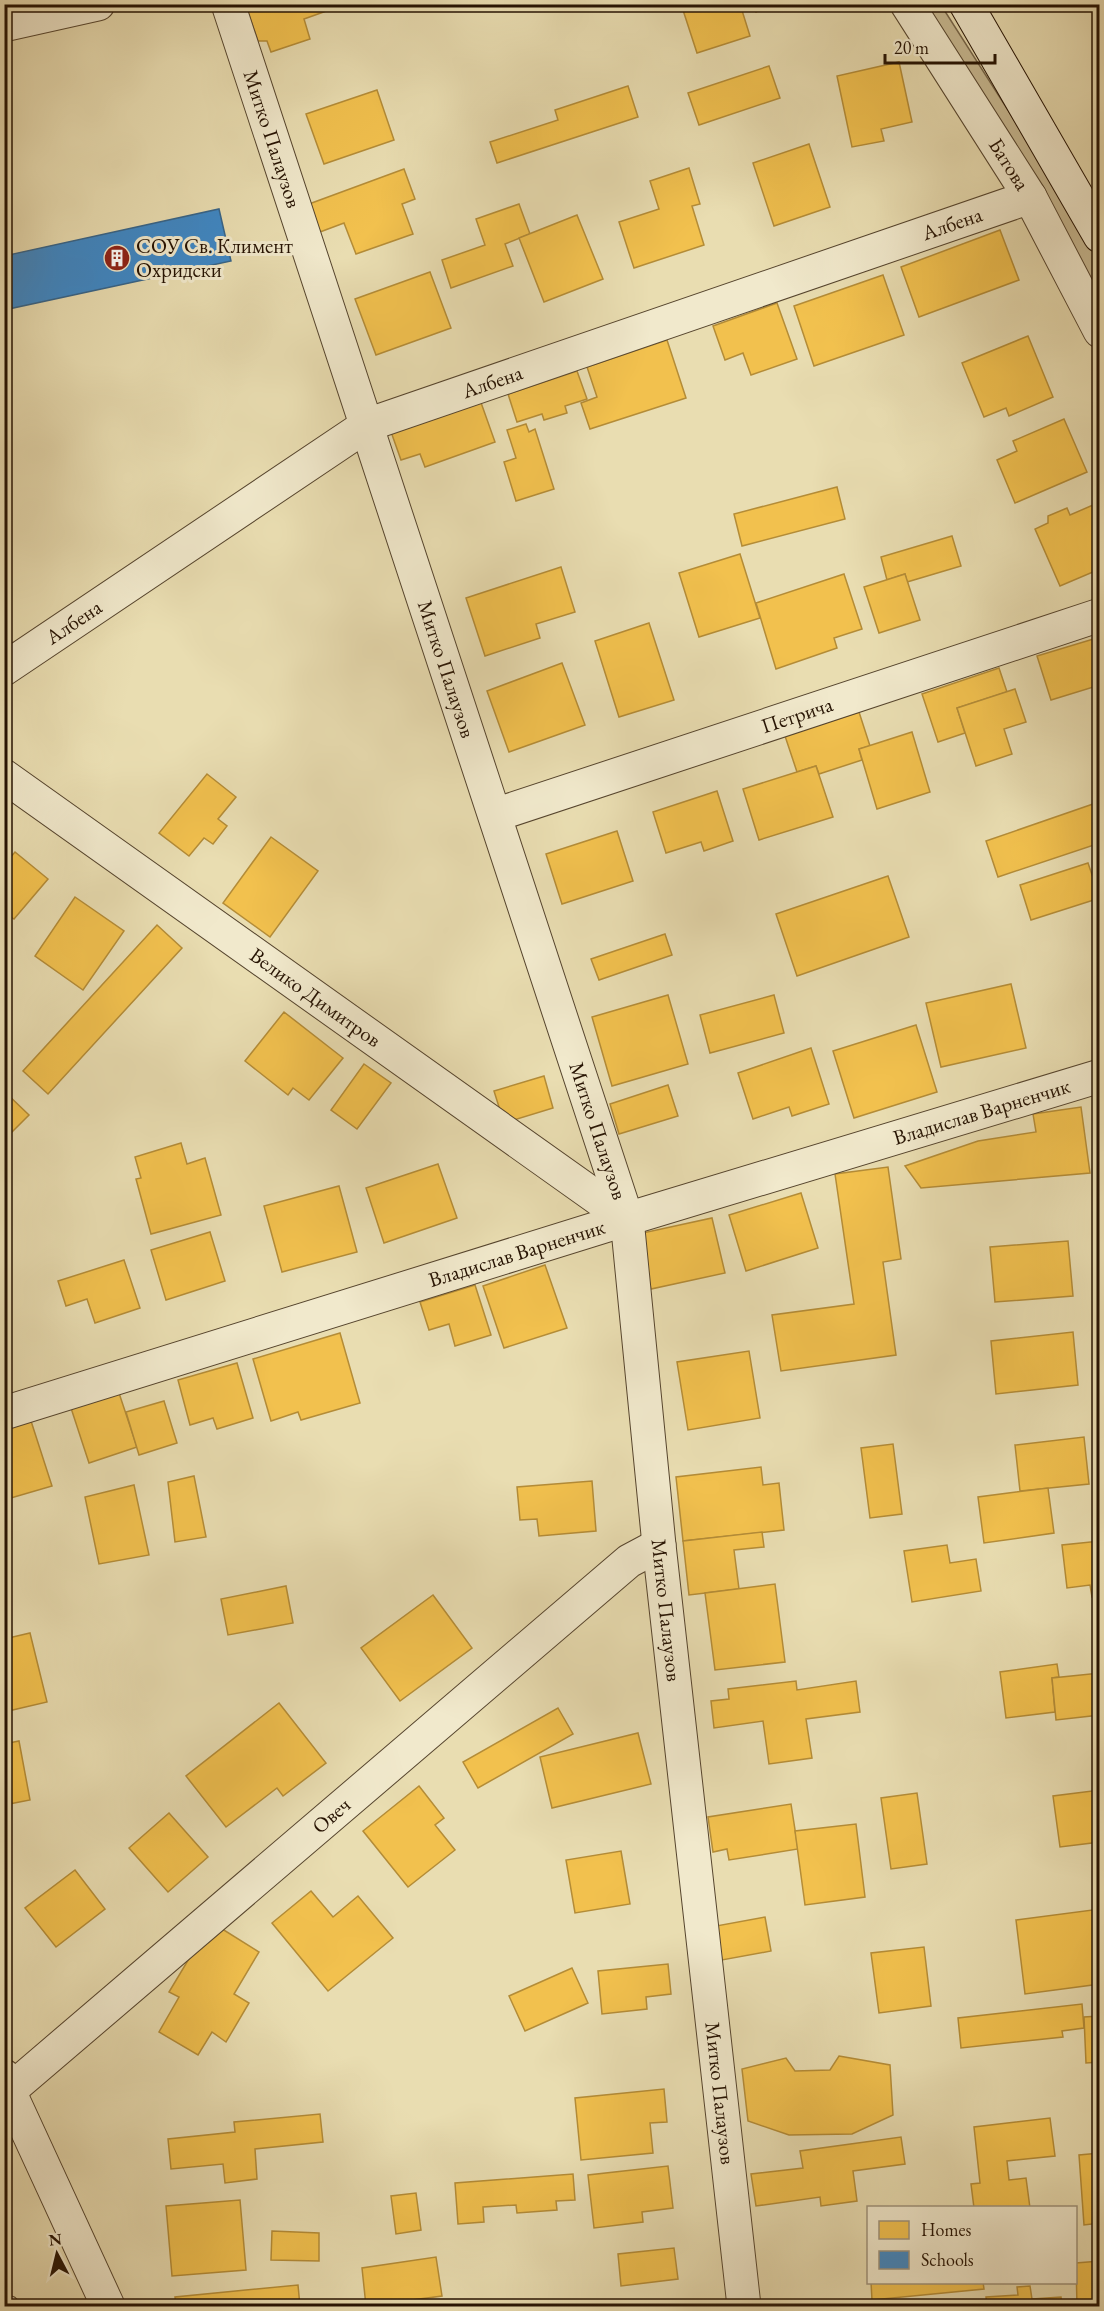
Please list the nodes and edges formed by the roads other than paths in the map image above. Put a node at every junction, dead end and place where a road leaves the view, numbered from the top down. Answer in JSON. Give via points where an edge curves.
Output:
{"nodes":[{"id":1,"x":98,"y":4,"type":"edge"},
{"id":2,"x":228,"y":4,"type":"edge"},
{"id":3,"x":907,"y":4,"type":"edge"},
{"id":4,"x":966,"y":4,"type":"edge"},
{"id":5,"x":4,"y":25,"type":"edge"},
{"id":6,"x":1030,"y":197,"type":"junction"},
{"id":7,"x":1100,"y":236,"type":"edge"},
{"id":8,"x":1100,"y":331,"type":"edge"},
{"id":9,"x":367,"y":425,"type":"junction"},
{"id":10,"x":1100,"y":615,"type":"edge"},
{"id":11,"x":4,"y":669,"type":"edge"},
{"id":12,"x":4,"y":776,"type":"edge"},
{"id":13,"x":495,"y":815,"type":"junction"},
{"id":14,"x":1100,"y":1077,"type":"edge"},
{"id":15,"x":627,"y":1219,"type":"junction"},
{"id":16,"x":4,"y":1413,"type":"edge"},
{"id":17,"x":659,"y":1545,"type":"junction"},
{"id":18,"x":7,"y":2084,"type":"edge"},
{"id":19,"x":4,"y":2305,"type":"edge"},
{"id":20,"x":9,"y":2307,"type":"edge"},
{"id":21,"x":108,"y":2307,"type":"edge"},
{"id":22,"x":744,"y":2307,"type":"edge"}],
"edges":[{"from":1,"to":5,"type":"street"},
{"from":2,"to":9,"type":"street","name":"Митко Палаузов"},
{"from":3,"to":6,"type":"street","name":"Батова"},
{"from":4,"to":7,"type":"street"},
{"from":6,"to":8,"type":"street","name":"Батова"},
{"from":6,"to":9,"type":"street","name":"Албена"},
{"from":9,"to":11,"type":"street","name":"Албена"},
{"from":9,"to":13,"type":"street","name":"Митко Палаузов"},
{"from":10,"to":13,"type":"street","name":"Петрича"},
{"from":12,"to":15,"type":"street","name":"Велико Димитров"},
{"from":13,"to":15,"type":"street","name":"Митко Палаузов"},
{"from":14,"to":15,"type":"street","name":"Владислав Варненчик"},
{"from":15,"to":16,"type":"street","name":"Владислав Варненчик"},
{"from":15,"to":17,"type":"street","name":"Митко Палаузов"},
{"from":17,"to":18,"type":"street","name":"Овеч","via":[[629,1562]]},
{"from":17,"to":22,"type":"street","name":"Митко Палаузов"},
{"from":18,"to":21,"type":"street"},
{"from":19,"to":20,"type":"lane"}]}
